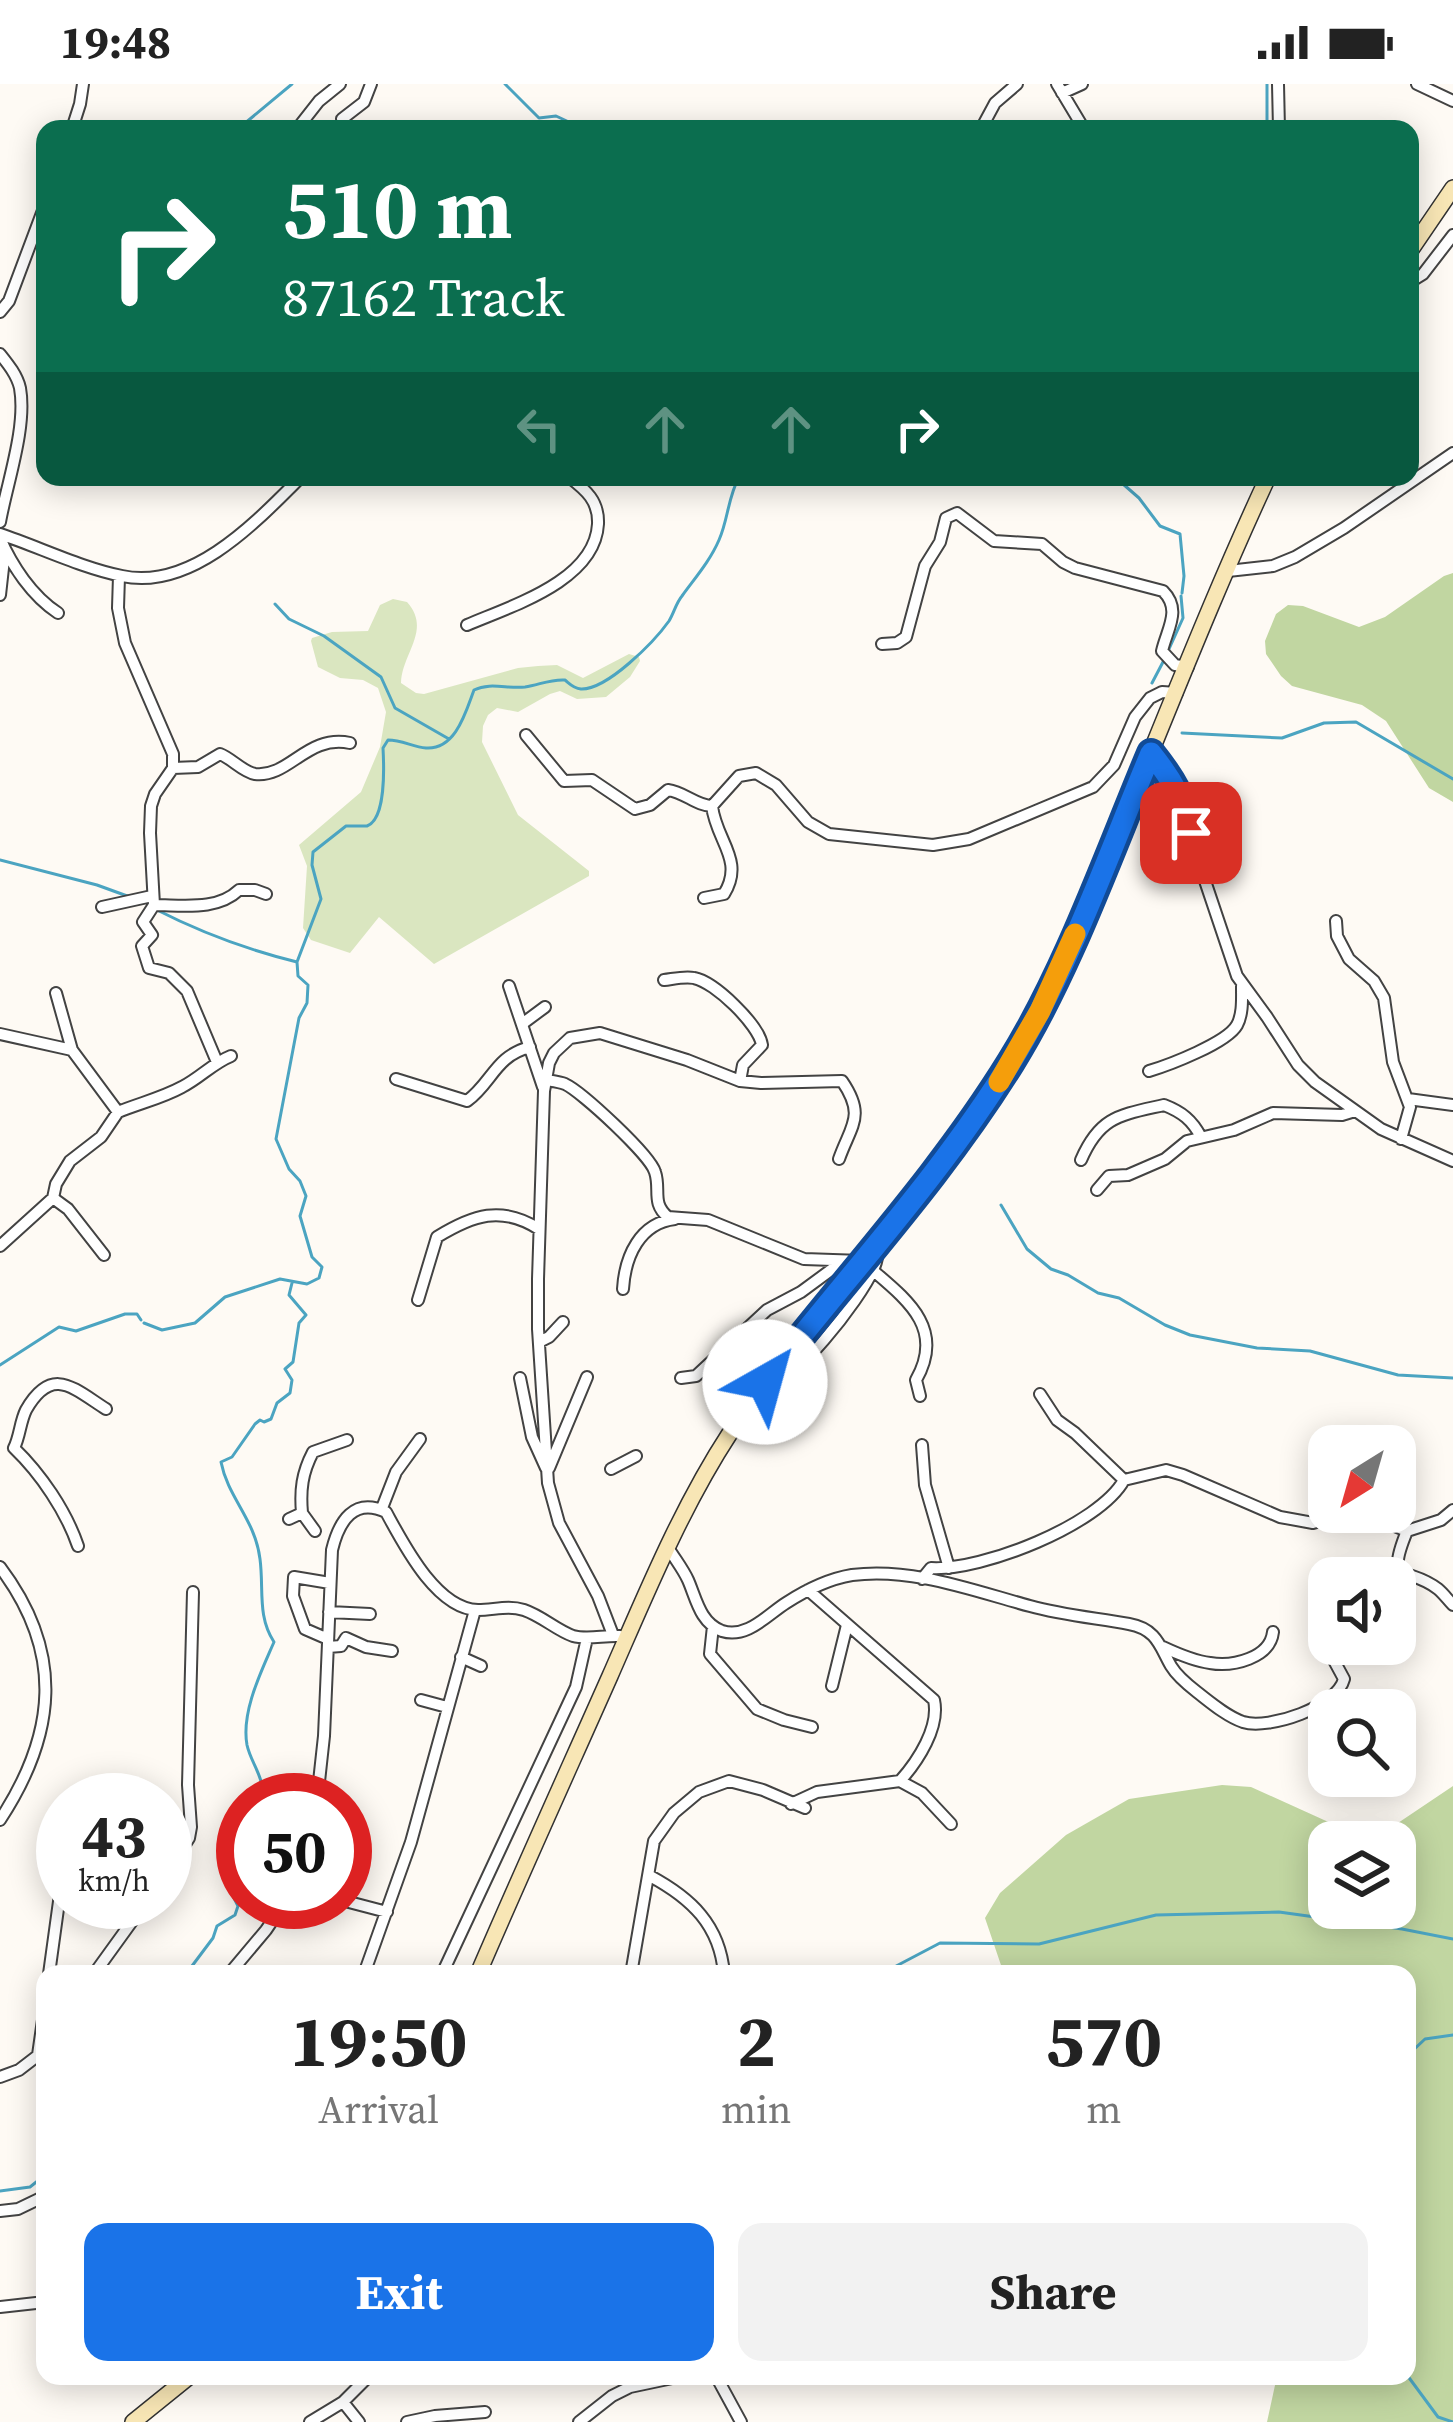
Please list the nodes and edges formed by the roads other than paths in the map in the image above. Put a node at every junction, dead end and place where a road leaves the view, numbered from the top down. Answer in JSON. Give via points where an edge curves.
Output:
{"nodes":[{"id":1,"x":82,"y":84,"type":"edge"},
{"id":2,"x":340,"y":84,"type":"edge"},
{"id":3,"x":371,"y":84,"type":"edge"},
{"id":4,"x":1017,"y":84,"type":"edge"},
{"id":5,"x":1082,"y":84,"type":"edge"},
{"id":6,"x":1278,"y":84,"type":"edge"},
{"id":7,"x":1417,"y":84,"type":"edge"},
{"id":8,"x":1059,"y":88,"type":"edge"},
{"id":9,"x":1453,"y":101,"type":"edge"},
{"id":10,"x":343,"y":118,"type":"dead end"},
{"id":11,"x":75,"y":120,"type":"edge"},
{"id":12,"x":304,"y":120,"type":"edge"},
{"id":13,"x":986,"y":120,"type":"edge"},
{"id":14,"x":1079,"y":120,"type":"edge"},
{"id":15,"x":1279,"y":120,"type":"edge"},
{"id":16,"x":1453,"y":188,"type":"edge"},
{"id":17,"x":36,"y":229,"type":"edge"},
{"id":18,"x":1453,"y":235,"type":"edge"},
{"id":19,"x":1419,"y":237,"type":"edge"},
{"id":20,"x":1419,"y":276,"type":"edge"},
{"id":21,"x":0,"y":312,"type":"edge"},
{"id":22,"x":0,"y":355,"type":"edge"},
{"id":23,"x":1453,"y":453,"type":"edge"},
{"id":24,"x":1419,"y":476,"type":"edge"},
{"id":25,"x":292,"y":486,"type":"edge"},
{"id":26,"x":581,"y":486,"type":"edge"},
{"id":27,"x":1264,"y":486,"type":"edge"},
{"id":28,"x":1404,"y":486,"type":"edge"},
{"id":29,"x":0,"y":522,"type":"edge"},
{"id":30,"x":2,"y":541,"type":"edge"},
{"id":31,"x":1228,"y":571,"type":"junction"},
{"id":32,"x":119,"y":576,"type":"junction"},
{"id":33,"x":0,"y":595,"type":"edge"},
{"id":34,"x":58,"y":613,"type":"dead end"},
{"id":35,"x":467,"y":626,"type":"dead end"},
{"id":36,"x":882,"y":644,"type":"dead end"},
{"id":37,"x":1181,"y":666,"type":"junction"},
{"id":38,"x":1169,"y":693,"type":"junction"},
{"id":39,"x":526,"y":736,"type":"dead end"},
{"id":40,"x":350,"y":742,"type":"dead end"},
{"id":41,"x":1151,"y":753,"type":"junction"},
{"id":42,"x":173,"y":768,"type":"junction"},
{"id":43,"x":712,"y":806,"type":"junction"},
{"id":44,"x":266,"y":894,"type":"dead end"},
{"id":45,"x":704,"y":898,"type":"dead end"},
{"id":46,"x":150,"y":903,"type":"junction"},
{"id":47,"x":102,"y":907,"type":"dead end"},
{"id":48,"x":1336,"y":921,"type":"dead end"},
{"id":49,"x":664,"y":980,"type":"dead end"},
{"id":50,"x":509,"y":986,"type":"dead end"},
{"id":51,"x":1242,"y":986,"type":"junction"},
{"id":52,"x":56,"y":993,"type":"dead end"},
{"id":53,"x":545,"y":1006,"type":"dead end"},
{"id":54,"x":522,"y":1024,"type":"junction"},
{"id":55,"x":0,"y":1034,"type":"edge"},
{"id":56,"x":530,"y":1047,"type":"junction"},
{"id":57,"x":72,"y":1050,"type":"junction"},
{"id":58,"x":231,"y":1056,"type":"dead end"},
{"id":59,"x":217,"y":1062,"type":"junction"},
{"id":60,"x":1149,"y":1071,"type":"dead end"},
{"id":61,"x":396,"y":1079,"type":"dead end"},
{"id":62,"x":740,"y":1081,"type":"junction"},
{"id":63,"x":545,"y":1085,"type":"junction"},
{"id":64,"x":1408,"y":1099,"type":"junction"},
{"id":65,"x":1453,"y":1105,"type":"edge"},
{"id":66,"x":1355,"y":1111,"type":"junction"},
{"id":67,"x":118,"y":1112,"type":"junction"},
{"id":68,"x":1201,"y":1137,"type":"junction"},
{"id":69,"x":1401,"y":1139,"type":"junction"},
{"id":70,"x":839,"y":1160,"type":"dead end"},
{"id":71,"x":1081,"y":1160,"type":"dead end"},
{"id":72,"x":1453,"y":1161,"type":"edge"},
{"id":73,"x":1096,"y":1190,"type":"dead end"},
{"id":74,"x":53,"y":1198,"type":"junction"},
{"id":75,"x":678,"y":1219,"type":"junction"},
{"id":76,"x":539,"y":1229,"type":"junction"},
{"id":77,"x":0,"y":1246,"type":"edge"},
{"id":78,"x":104,"y":1255,"type":"dead end"},
{"id":79,"x":842,"y":1262,"type":"junction"},
{"id":80,"x":867,"y":1266,"type":"junction"},
{"id":81,"x":623,"y":1288,"type":"dead end"},
{"id":82,"x":418,"y":1300,"type":"dead end"},
{"id":83,"x":563,"y":1322,"type":"dead end"},
{"id":84,"x":539,"y":1342,"type":"junction"},
{"id":85,"x":587,"y":1377,"type":"dead end"},
{"id":86,"x":520,"y":1378,"type":"dead end"},
{"id":87,"x":681,"y":1378,"type":"dead end"},
{"id":88,"x":1040,"y":1394,"type":"dead end"},
{"id":89,"x":920,"y":1396,"type":"dead end"},
{"id":90,"x":106,"y":1409,"type":"dead end"},
{"id":91,"x":420,"y":1439,"type":"dead end"},
{"id":92,"x":347,"y":1440,"type":"dead end"},
{"id":93,"x":922,"y":1445,"type":"dead end"},
{"id":94,"x":14,"y":1448,"type":"junction"},
{"id":95,"x":0,"y":1451,"type":"edge"},
{"id":96,"x":636,"y":1456,"type":"dead end"},
{"id":97,"x":611,"y":1469,"type":"dead end"},
{"id":98,"x":548,"y":1471,"type":"junction"},
{"id":99,"x":1124,"y":1480,"type":"junction"},
{"id":100,"x":382,"y":1508,"type":"junction"},
{"id":101,"x":1453,"y":1510,"type":"edge"},
{"id":102,"x":302,"y":1513,"type":"junction"},
{"id":103,"x":289,"y":1519,"type":"dead end"},
{"id":104,"x":1308,"y":1522,"type":"edge"},
{"id":105,"x":1416,"y":1529,"type":"edge"},
{"id":106,"x":316,"y":1531,"type":"dead end"},
{"id":107,"x":1407,"y":1533,"type":"edge"},
{"id":108,"x":78,"y":1546,"type":"dead end"},
{"id":109,"x":668,"y":1549,"type":"junction"},
{"id":110,"x":0,"y":1567,"type":"edge"},
{"id":111,"x":949,"y":1568,"type":"junction"},
{"id":112,"x":922,"y":1579,"type":"junction"},
{"id":113,"x":330,"y":1583,"type":"junction"},
{"id":114,"x":808,"y":1590,"type":"junction"},
{"id":115,"x":193,"y":1592,"type":"dead end"},
{"id":116,"x":1453,"y":1605,"type":"edge"},
{"id":117,"x":475,"y":1610,"type":"junction"},
{"id":118,"x":329,"y":1612,"type":"junction"},
{"id":119,"x":370,"y":1614,"type":"dead end"},
{"id":120,"x":847,"y":1625,"type":"junction"},
{"id":121,"x":713,"y":1626,"type":"junction"},
{"id":122,"x":1273,"y":1632,"type":"dead end"},
{"id":123,"x":620,"y":1636,"type":"junction"},
{"id":124,"x":587,"y":1638,"type":"junction"},
{"id":125,"x":328,"y":1643,"type":"junction"},
{"id":126,"x":1163,"y":1647,"type":"junction"},
{"id":127,"x":392,"y":1652,"type":"dead end"},
{"id":128,"x":461,"y":1657,"type":"junction"},
{"id":129,"x":1337,"y":1665,"type":"edge"},
{"id":130,"x":481,"y":1666,"type":"dead end"},
{"id":131,"x":832,"y":1686,"type":"dead end"},
{"id":132,"x":421,"y":1700,"type":"dead end"},
{"id":133,"x":447,"y":1707,"type":"junction"},
{"id":134,"x":812,"y":1727,"type":"dead end"},
{"id":135,"x":188,"y":1773,"type":"edge"},
{"id":136,"x":320,"y":1773,"type":"edge"},
{"id":137,"x":901,"y":1780,"type":"junction"},
{"id":138,"x":791,"y":1804,"type":"junction"},
{"id":139,"x":805,"y":1808,"type":"dead end"},
{"id":140,"x":0,"y":1820,"type":"edge"},
{"id":141,"x":951,"y":1824,"type":"dead end"},
{"id":142,"x":650,"y":1876,"type":"junction"},
{"id":143,"x":372,"y":1908,"type":"edge"},
{"id":144,"x":387,"y":1912,"type":"junction"},
{"id":145,"x":55,"y":1929,"type":"edge"},
{"id":146,"x":126,"y":1929,"type":"edge"},
{"id":147,"x":267,"y":1929,"type":"edge"},
{"id":148,"x":50,"y":1965,"type":"edge"},
{"id":149,"x":100,"y":1965,"type":"edge"},
{"id":150,"x":237,"y":1965,"type":"edge"},
{"id":151,"x":367,"y":1965,"type":"edge"},
{"id":152,"x":446,"y":1965,"type":"edge"},
{"id":153,"x":482,"y":1965,"type":"edge"},
{"id":154,"x":633,"y":1965,"type":"edge"},
{"id":155,"x":723,"y":1965,"type":"edge"},
{"id":156,"x":36,"y":2057,"type":"edge"},
{"id":157,"x":0,"y":2077,"type":"edge"},
{"id":158,"x":36,"y":2200,"type":"edge"},
{"id":159,"x":0,"y":2211,"type":"edge"},
{"id":160,"x":36,"y":2303,"type":"edge"},
{"id":161,"x":0,"y":2307,"type":"edge"},
{"id":162,"x":179,"y":2385,"type":"edge"},
{"id":163,"x":360,"y":2385,"type":"edge"},
{"id":164,"x":639,"y":2385,"type":"edge"},
{"id":165,"x":721,"y":2385,"type":"edge"},
{"id":166,"x":343,"y":2402,"type":"junction"},
{"id":167,"x":485,"y":2412,"type":"dead end"},
{"id":168,"x":133,"y":2422,"type":"edge"},
{"id":169,"x":310,"y":2422,"type":"edge"},
{"id":170,"x":359,"y":2422,"type":"edge"},
{"id":171,"x":407,"y":2422,"type":"edge"},
{"id":172,"x":579,"y":2422,"type":"edge"},
{"id":173,"x":741,"y":2422,"type":"edge"}],
"edges":[{"from":1,"to":11,"type":"street"},
{"from":2,"to":12,"type":"street"},
{"from":3,"to":10,"type":"street","via":[[364,102]]},
{"from":4,"to":13,"type":"street"},
{"from":5,"to":8,"type":"street"},
{"from":6,"to":15,"type":"street"},
{"from":7,"to":9,"type":"street"},
{"from":8,"to":14,"type":"street"},
{"from":16,"to":19,"type":"main road"},
{"from":17,"to":21,"type":"street"},
{"from":18,"to":20,"type":"street"},
{"from":22,"to":29,"type":"street","via":[[20,394]]},
{"from":23,"to":24,"type":"street"},
{"from":25,"to":32,"type":"street","via":[[193,566]]},
{"from":26,"to":35,"type":"street","via":[[597,511],[591,552],[558,583]]},
{"from":27,"to":31,"type":"main road"},
{"from":28,"to":31,"type":"street","via":[[1294,557]]},
{"from":30,"to":32,"type":"street"},
{"from":30,"to":33,"type":"street"},
{"from":30,"to":34,"type":"street","via":[[32,590]]},
{"from":31,"to":37,"type":"main road"},
{"from":32,"to":42,"type":"street","via":[[124,643],[171,746]]},
{"from":36,"to":37,"type":"street","via":[[906,637],[927,560],[946,518],[957,513],[994,541],[1042,544],[1075,568],[1163,591],[1173,612],[1162,651]]},
{"from":37,"to":38,"type":"main road"},
{"from":38,"to":41,"type":"main road"},
{"from":38,"to":43,"type":"street","via":[[1150,698],[1093,787],[969,839],[933,845],[820,831],[756,773],[739,776]]},
{"from":39,"to":43,"type":"street","via":[[564,781],[592,780],[635,808],[668,790]]},
{"from":40,"to":42,"type":"street","via":[[319,744],[260,773],[220,754],[198,767]]},
{"from":41,"to":51,"type":"street","via":[[1184,803]]},
{"from":41,"to":80,"type":"main road","via":[[1014,1058]]},
{"from":42,"to":46,"type":"street","via":[[151,806]]},
{"from":43,"to":45,"type":"street","via":[[733,876],[724,894]]},
{"from":44,"to":46,"type":"street","via":[[239,890],[205,905]]},
{"from":46,"to":47,"type":"street"},
{"from":46,"to":59,"type":"street","via":[[143,922],[152,935],[142,946],[149,968],[169,973],[187,992]]},
{"from":48,"to":64,"type":"street","via":[[1348,959],[1384,998],[1393,1062]]},
{"from":49,"to":62,"type":"street","via":[[695,978],[756,1027],[762,1045]]},
{"from":50,"to":54,"type":"street"},
{"from":51,"to":60,"type":"street","via":[[1232,1031]]},
{"from":51,"to":66,"type":"street","via":[[1304,1074]]},
{"from":52,"to":57,"type":"street"},
{"from":53,"to":54,"type":"street"},
{"from":54,"to":56,"type":"street"},
{"from":55,"to":57,"type":"street"},
{"from":56,"to":61,"type":"street","via":[[510,1054],[467,1101]]},
{"from":56,"to":63,"type":"street"},
{"from":57,"to":67,"type":"street"},
{"from":58,"to":59,"type":"street"},
{"from":59,"to":67,"type":"street","via":[[187,1085]]},
{"from":62,"to":63,"type":"street","via":[[590,1033],[562,1044]]},
{"from":62,"to":70,"type":"street","via":[[842,1081],[856,1119]]},
{"from":63,"to":75,"type":"street","via":[[572,1088],[624,1134],[656,1173],[660,1210]]},
{"from":63,"to":76,"type":"street"},
{"from":64,"to":65,"type":"street"},
{"from":64,"to":69,"type":"street"},
{"from":66,"to":68,"type":"street","via":[[1273,1113]]},
{"from":66,"to":69,"type":"street"},
{"from":67,"to":74,"type":"street","via":[[70,1161]]},
{"from":68,"to":71,"type":"street","via":[[1164,1105],[1106,1124]]},
{"from":68,"to":73,"type":"street","via":[[1165,1160],[1109,1176]]},
{"from":69,"to":72,"type":"street"},
{"from":74,"to":77,"type":"street"},
{"from":74,"to":78,"type":"street"},
{"from":75,"to":79,"type":"street","via":[[709,1220],[804,1258]]},
{"from":75,"to":81,"type":"street","via":[[657,1221],[640,1236]]},
{"from":76,"to":82,"type":"street","via":[[488,1215],[437,1237]]},
{"from":76,"to":84,"type":"street"},
{"from":79,"to":80,"type":"street"},
{"from":79,"to":87,"type":"street","via":[[767,1310],[696,1376]]},
{"from":80,"to":89,"type":"street","via":[[924,1322]]},
{"from":80,"to":109,"type":"main road","via":[[756,1395]]},
{"from":83,"to":84,"type":"street"},
{"from":84,"to":98,"type":"street"},
{"from":85,"to":98,"type":"street"},
{"from":86,"to":98,"type":"street"},
{"from":88,"to":99,"type":"street","via":[[1057,1420]]},
{"from":90,"to":94,"type":"street","via":[[68,1385],[50,1384],[26,1410]]},
{"from":91,"to":100,"type":"street"},
{"from":92,"to":102,"type":"street","via":[[313,1452],[300,1489]]},
{"from":93,"to":111,"type":"street"},
{"from":94,"to":95,"type":"street"},
{"from":94,"to":108,"type":"street"},
{"from":96,"to":97,"type":"street"},
{"from":98,"to":123,"type":"street","via":[[559,1523]]},
{"from":99,"to":104,"type":"street","via":[[1173,1471]]},
{"from":99,"to":111,"type":"street","via":[[1076,1523]]},
{"from":100,"to":113,"type":"street","via":[[360,1507],[342,1524]]},
{"from":100,"to":117,"type":"street","via":[[441,1592]]},
{"from":101,"to":105,"type":"street"},
{"from":102,"to":103,"type":"street"},
{"from":102,"to":106,"type":"street"},
{"from":107,"to":116,"type":"street","via":[[1397,1565]]},
{"from":109,"to":121,"type":"street"},
{"from":109,"to":123,"type":"main road"},
{"from":110,"to":140,"type":"street","via":[[32,1620],[45,1702],[37,1750]]},
{"from":111,"to":112,"type":"street","via":[[931,1568]]},
{"from":112,"to":114,"type":"street","via":[[859,1574]]},
{"from":112,"to":126,"type":"street","via":[[1126,1623]]},
{"from":113,"to":118,"type":"street"},
{"from":113,"to":125,"type":"street","via":[[295,1577],[293,1596],[305,1629]]},
{"from":114,"to":120,"type":"street"},
{"from":114,"to":121,"type":"street","via":[[752,1627],[729,1633]]},
{"from":115,"to":135,"type":"street"},
{"from":117,"to":124,"type":"street","via":[[525,1610]]},
{"from":117,"to":128,"type":"street"},
{"from":118,"to":119,"type":"street"},
{"from":118,"to":125,"type":"street"},
{"from":120,"to":131,"type":"street"},
{"from":120,"to":137,"type":"street","via":[[936,1704],[917,1762]]},
{"from":121,"to":134,"type":"street","via":[[710,1654],[757,1709]]},
{"from":122,"to":126,"type":"street","via":[[1256,1656],[1227,1664]]},
{"from":123,"to":124,"type":"street"},
{"from":123,"to":153,"type":"main road"},
{"from":124,"to":152,"type":"street","via":[[576,1687]]},
{"from":125,"to":127,"type":"street","via":[[346,1639]]},
{"from":125,"to":136,"type":"street"},
{"from":126,"to":129,"type":"street","via":[[1191,1688],[1252,1723],[1313,1710],[1341,1689]]},
{"from":128,"to":130,"type":"street"},
{"from":128,"to":133,"type":"street"},
{"from":132,"to":133,"type":"street"},
{"from":133,"to":144,"type":"street"},
{"from":137,"to":138,"type":"street"},
{"from":137,"to":141,"type":"street"},
{"from":138,"to":139,"type":"street"},
{"from":138,"to":142,"type":"street","via":[[729,1781],[699,1792],[655,1840]]},
{"from":142,"to":154,"type":"street"},
{"from":142,"to":155,"type":"street","via":[[704,1916]]},
{"from":143,"to":144,"type":"street"},
{"from":144,"to":151,"type":"street"},
{"from":145,"to":148,"type":"street"},
{"from":146,"to":149,"type":"street"},
{"from":147,"to":150,"type":"street"},
{"from":156,"to":157,"type":"street"},
{"from":158,"to":159,"type":"street"},
{"from":160,"to":161,"type":"street"},
{"from":162,"to":168,"type":"main road"},
{"from":163,"to":166,"type":"street"},
{"from":164,"to":172,"type":"street"},
{"from":165,"to":173,"type":"street"},
{"from":166,"to":169,"type":"street"},
{"from":166,"to":170,"type":"street"},
{"from":167,"to":171,"type":"street"}]}
